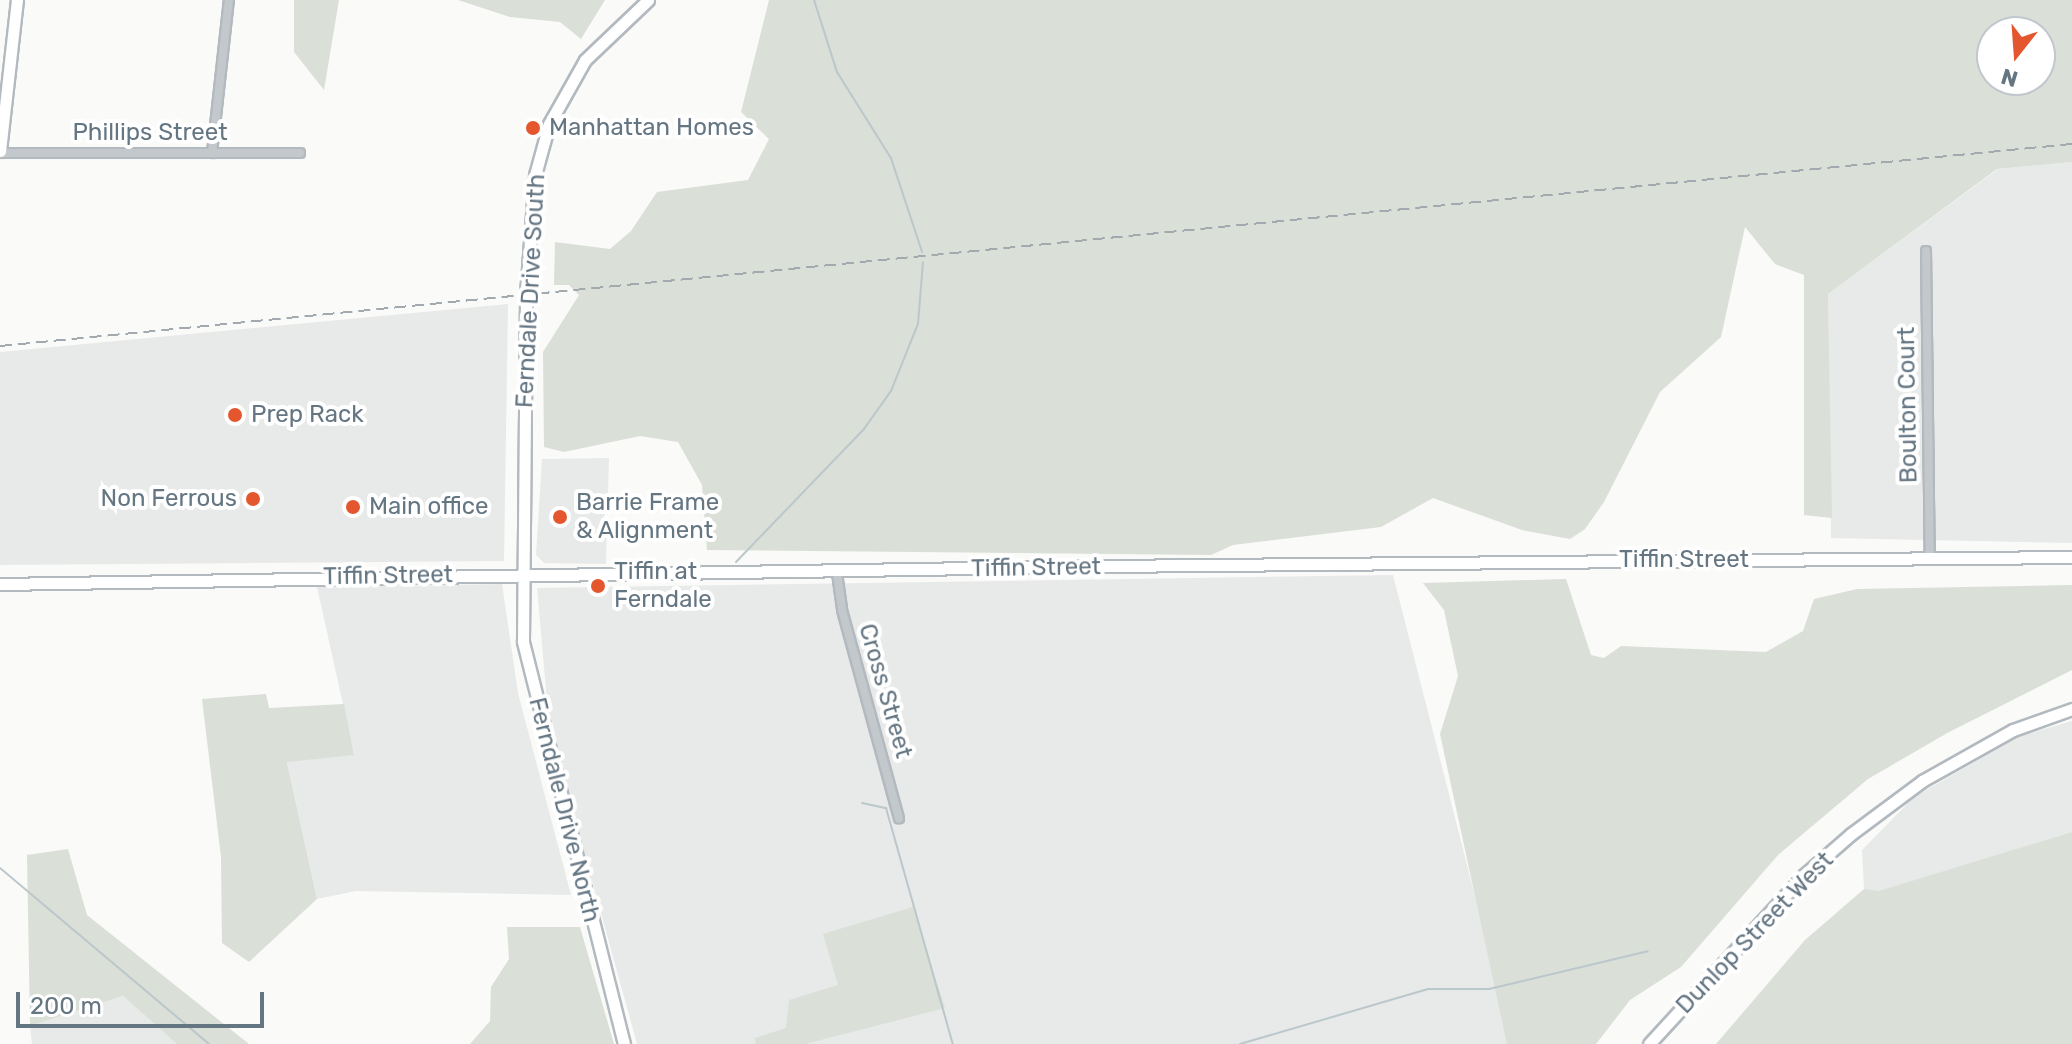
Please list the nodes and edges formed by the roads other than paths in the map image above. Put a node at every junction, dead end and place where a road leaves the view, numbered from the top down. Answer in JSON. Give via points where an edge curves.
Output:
{"nodes":[{"id":1,"x":17,"y":0,"type":"edge"},
{"id":2,"x":229,"y":0,"type":"edge"},
{"id":3,"x":648,"y":0,"type":"edge"},
{"id":4,"x":0,"y":152,"type":"edge"},
{"id":5,"x":212,"y":153,"type":"junction"},
{"id":6,"x":300,"y":153,"type":"dead end"},
{"id":7,"x":1926,"y":251,"type":"dead end"},
{"id":8,"x":2072,"y":557,"type":"edge"},
{"id":9,"x":1930,"y":558,"type":"junction"},
{"id":10,"x":521,"y":573,"type":"junction"},
{"id":11,"x":837,"y":573,"type":"junction"},
{"id":12,"x":0,"y":584,"type":"edge"},
{"id":13,"x":2072,"y":709,"type":"edge"},
{"id":14,"x":899,"y":818,"type":"dead end"},
{"id":15,"x":624,"y":1044,"type":"edge"},
{"id":16,"x":1649,"y":1044,"type":"edge"}],
"edges":[{"from":1,"to":4,"type":"street"},
{"from":2,"to":5,"type":"street"},
{"from":3,"to":10,"type":"street","name":"Ferndale Drive South","via":[[585,60],[542,142],[526,294]]},
{"from":4,"to":5,"type":"street","name":"Phillips Street"},
{"from":5,"to":6,"type":"street","name":"Phillips Street"},
{"from":7,"to":9,"type":"street","name":"Boulton Court"},
{"from":8,"to":9,"type":"street","name":"Tiffin Street"},
{"from":9,"to":11,"type":"street","name":"Tiffin Street"},
{"from":10,"to":11,"type":"street","name":"Tiffin Street"},
{"from":10,"to":12,"type":"street","name":"Tiffin Street"},
{"from":10,"to":15,"type":"street","name":"Ferndale Drive North","via":[[523,641],[536,704]]},
{"from":11,"to":14,"type":"street","name":"Cross Street","via":[[842,610]]},
{"from":13,"to":16,"type":"street","name":"Dunlop Street West","via":[[2013,730],[1922,781],[1851,834],[1804,875]]}]}
